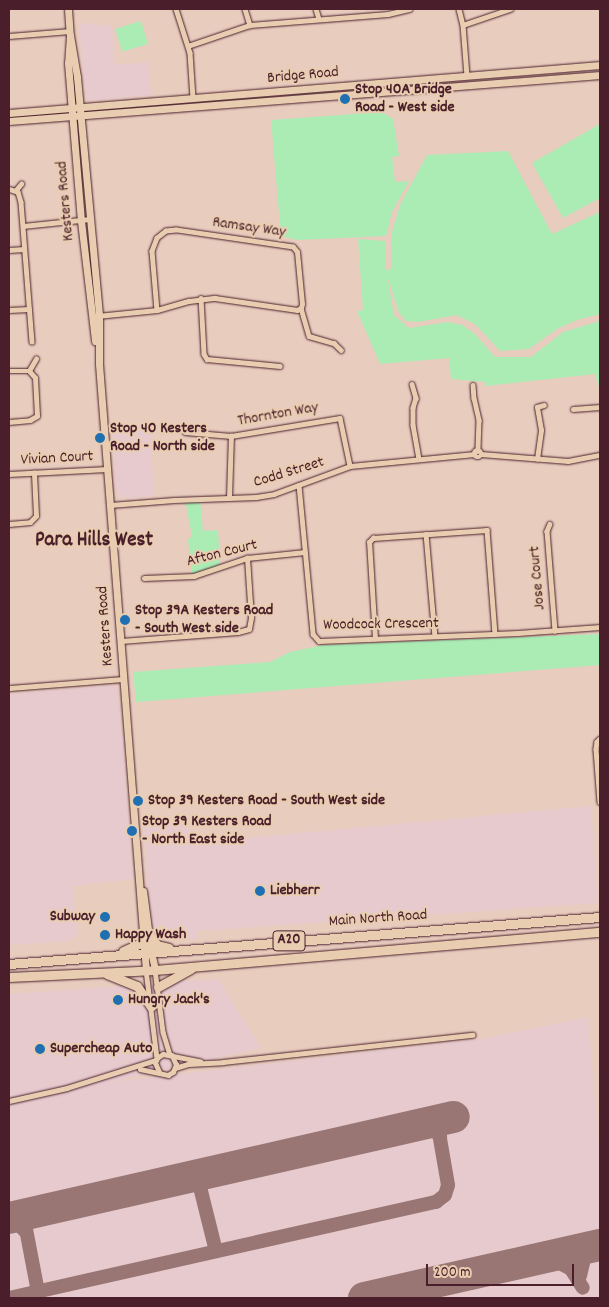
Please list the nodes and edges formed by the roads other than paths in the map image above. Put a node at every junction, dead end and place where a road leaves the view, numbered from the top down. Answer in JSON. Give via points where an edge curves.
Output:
{"nodes":[{"id":1,"x":68,"y":9,"type":"edge"},
{"id":2,"x":176,"y":9,"type":"edge"},
{"id":3,"x":245,"y":9,"type":"edge"},
{"id":4,"x":316,"y":9,"type":"edge"},
{"id":5,"x":409,"y":9,"type":"edge"},
{"id":6,"x":459,"y":9,"type":"edge"},
{"id":7,"x":510,"y":9,"type":"edge"},
{"id":8,"x":387,"y":11,"type":"edge"},
{"id":9,"x":319,"y":19,"type":"junction"},
{"id":10,"x":250,"y":25,"type":"junction"},
{"id":11,"x":463,"y":25,"type":"junction"},
{"id":12,"x":70,"y":33,"type":"junction"},
{"id":13,"x":9,"y":36,"type":"edge"},
{"id":14,"x":188,"y":46,"type":"junction"},
{"id":15,"x":600,"y":65,"type":"edge"},
{"id":16,"x":546,"y":70,"type":"junction"},
{"id":17,"x":600,"y":75,"type":"edge"},
{"id":18,"x":467,"y":76,"type":"junction"},
{"id":19,"x":548,"y":79,"type":"junction"},
{"id":20,"x":383,"y":83,"type":"junction"},
{"id":21,"x":468,"y":86,"type":"junction"},
{"id":22,"x":384,"y":92,"type":"junction"},
{"id":23,"x":193,"y":98,"type":"junction"},
{"id":24,"x":80,"y":107,"type":"junction"},
{"id":25,"x":194,"y":107,"type":"junction"},
{"id":26,"x":71,"y":108,"type":"junction"},
{"id":27,"x":9,"y":113,"type":"edge"},
{"id":28,"x":72,"y":116,"type":"junction"},
{"id":29,"x":80,"y":116,"type":"junction"},
{"id":30,"x":59,"y":117,"type":"junction"},
{"id":31,"x":9,"y":121,"type":"edge"},
{"id":32,"x":73,"y":131,"type":"junction"},
{"id":33,"x":21,"y":184,"type":"dead end"},
{"id":34,"x":9,"y":189,"type":"edge"},
{"id":35,"x":16,"y":190,"type":"junction"},
{"id":36,"x":90,"y":219,"type":"junction"},
{"id":37,"x":81,"y":220,"type":"junction"},
{"id":38,"x":23,"y":226,"type":"junction"},
{"id":39,"x":24,"y":249,"type":"junction"},
{"id":40,"x":9,"y":250,"type":"edge"},
{"id":41,"x":201,"y":298,"type":"junction"},
{"id":42,"x":301,"y":308,"type":"junction"},
{"id":43,"x":29,"y":309,"type":"junction"},
{"id":44,"x":9,"y":310,"type":"edge"},
{"id":45,"x":157,"y":310,"type":"junction"},
{"id":46,"x":95,"y":316,"type":"junction"},
{"id":47,"x":32,"y":342,"type":"dead end"},
{"id":48,"x":341,"y":350,"type":"dead end"},
{"id":49,"x":36,"y":360,"type":"dead end"},
{"id":50,"x":280,"y":366,"type":"dead end"},
{"id":51,"x":9,"y":371,"type":"edge"},
{"id":52,"x":29,"y":371,"type":"junction"},
{"id":53,"x":412,"y":384,"type":"dead end"},
{"id":54,"x":473,"y":385,"type":"dead end"},
{"id":55,"x":544,"y":405,"type":"dead end"},
{"id":56,"x":600,"y":407,"type":"edge"},
{"id":57,"x":573,"y":409,"type":"dead end"},
{"id":58,"x":9,"y":422,"type":"edge"},
{"id":59,"x":186,"y":432,"type":"dead end"},
{"id":60,"x":230,"y":436,"type":"junction"},
{"id":61,"x":478,"y":453,"type":"junction"},
{"id":62,"x":600,"y":455,"type":"edge"},
{"id":63,"x":420,"y":458,"type":"junction"},
{"id":64,"x":537,"y":458,"type":"junction"},
{"id":65,"x":350,"y":466,"type":"junction"},
{"id":66,"x":107,"y":469,"type":"junction"},
{"id":67,"x":34,"y":473,"type":"junction"},
{"id":68,"x":9,"y":474,"type":"edge"},
{"id":69,"x":299,"y":485,"type":"junction"},
{"id":70,"x":230,"y":498,"type":"junction"},
{"id":71,"x":110,"y":504,"type":"junction"},
{"id":72,"x":9,"y":524,"type":"edge"},
{"id":73,"x":550,"y":524,"type":"dead end"},
{"id":74,"x":426,"y":534,"type":"junction"},
{"id":75,"x":305,"y":552,"type":"junction"},
{"id":76,"x":247,"y":558,"type":"junction"},
{"id":77,"x":144,"y":578,"type":"dead end"},
{"id":78,"x":600,"y":627,"type":"edge"},
{"id":79,"x":555,"y":631,"type":"junction"},
{"id":80,"x":495,"y":634,"type":"junction"},
{"id":81,"x":435,"y":636,"type":"junction"},
{"id":82,"x":375,"y":639,"type":"junction"},
{"id":83,"x":121,"y":641,"type":"junction"},
{"id":84,"x":124,"y":679,"type":"junction"},
{"id":85,"x":9,"y":688,"type":"edge"},
{"id":86,"x":600,"y":739,"type":"edge"},
{"id":87,"x":600,"y":802,"type":"edge"},
{"id":88,"x":600,"y":917,"type":"edge"},
{"id":89,"x":600,"y":932,"type":"edge"},
{"id":90,"x":146,"y":936,"type":"junction"},
{"id":91,"x":178,"y":950,"type":"junction"},
{"id":92,"x":148,"y":953,"type":"junction"},
{"id":93,"x":114,"y":956,"type":"junction"},
{"id":94,"x":9,"y":964,"type":"edge"},
{"id":95,"x":198,"y":966,"type":"junction"},
{"id":96,"x":146,"y":970,"type":"junction"},
{"id":97,"x":156,"y":970,"type":"junction"},
{"id":98,"x":104,"y":973,"type":"junction"},
{"id":99,"x":9,"y":977,"type":"edge"},
{"id":100,"x":158,"y":987,"type":"junction"},
{"id":101,"x":151,"y":1007,"type":"junction"},
{"id":102,"x":473,"y":1035,"type":"dead end"},
{"id":103,"x":171,"y":1056,"type":"junction"},
{"id":104,"x":157,"y":1059,"type":"junction"},
{"id":105,"x":208,"y":1063,"type":"junction"},
{"id":106,"x":175,"y":1068,"type":"junction"},
{"id":107,"x":134,"y":1069,"type":"junction"},
{"id":108,"x":159,"y":1072,"type":"junction"},
{"id":109,"x":9,"y":1101,"type":"edge"}],
"edges":[{"from":1,"to":12,"type":"main road","name":"Kesters Road"},
{"from":2,"to":14,"type":"street"},
{"from":3,"to":10,"type":"street"},
{"from":4,"to":9,"type":"street"},
{"from":5,"to":8,"type":"street"},
{"from":6,"to":11,"type":"street"},
{"from":7,"to":11,"type":"street"},
{"from":8,"to":9,"type":"street"},
{"from":9,"to":10,"type":"street"},
{"from":10,"to":14,"type":"street"},
{"from":11,"to":18,"type":"street"},
{"from":12,"to":13,"type":"street"},
{"from":12,"to":24,"type":"main road","name":"Kesters Road"},
{"from":12,"to":26,"type":"main road","name":"Kesters Road"},
{"from":14,"to":23,"type":"street"},
{"from":15,"to":16,"type":"main road","name":"Bridge Road"},
{"from":16,"to":18,"type":"main road","name":"Bridge Road"},
{"from":16,"to":19,"type":"main road"},
{"from":17,"to":19,"type":"main road","name":"Bridge Road"},
{"from":18,"to":20,"type":"main road","name":"Bridge Road"},
{"from":18,"to":21,"type":"main road"},
{"from":19,"to":21,"type":"main road","name":"Bridge Road"},
{"from":20,"to":22,"type":"main road"},
{"from":20,"to":23,"type":"main road","name":"Bridge Road"},
{"from":21,"to":22,"type":"main road","name":"Bridge Road"},
{"from":22,"to":25,"type":"main road","name":"Bridge Road"},
{"from":23,"to":24,"type":"main road","name":"Bridge Road"},
{"from":23,"to":25,"type":"main road"},
{"from":24,"to":26,"type":"main road","name":"Bridge Road"},
{"from":24,"to":29,"type":"main road","name":"Kesters Road"},
{"from":25,"to":29,"type":"main road","name":"Bridge Road"},
{"from":26,"to":27,"type":"main road","name":"Bridge Road"},
{"from":26,"to":28,"type":"main road","name":"Kesters Road"},
{"from":28,"to":29,"type":"main road","name":"Bridge Road"},
{"from":28,"to":30,"type":"main road","name":"Bridge Road"},
{"from":28,"to":32,"type":"main road","name":"Kesters Road"},
{"from":29,"to":36,"type":"main road","name":"Kesters Road"},
{"from":30,"to":31,"type":"main road","name":"Bridge Road"},
{"from":30,"to":32,"type":"main road"},
{"from":32,"to":37,"type":"main road","name":"Kesters Road"},
{"from":33,"to":35,"type":"street"},
{"from":34,"to":35,"type":"street"},
{"from":35,"to":38,"type":"street","via":[[20,197]]},
{"from":36,"to":37,"type":"street"},
{"from":36,"to":46,"type":"main road","name":"Kesters Road"},
{"from":37,"to":38,"type":"street"},
{"from":37,"to":46,"type":"main road","name":"Kesters Road"},
{"from":38,"to":39,"type":"street"},
{"from":39,"to":40,"type":"street"},
{"from":39,"to":43,"type":"street"},
{"from":41,"to":42,"type":"street","via":[[290,310]]},
{"from":41,"to":45,"type":"street"},
{"from":41,"to":50,"type":"street","via":[[207,359]]},
{"from":42,"to":45,"type":"street","name":"Ramsay Way","via":[[297,252],[293,247],[171,230],[157,238],[152,251]]},
{"from":42,"to":48,"type":"street","via":[[309,336],[334,343]]},
{"from":43,"to":44,"type":"street"},
{"from":43,"to":47,"type":"street"},
{"from":45,"to":46,"type":"street"},
{"from":46,"to":66,"type":"main road","name":"Kesters Road"},
{"from":49,"to":52,"type":"street"},
{"from":51,"to":52,"type":"street"},
{"from":52,"to":58,"type":"street","via":[[35,378],[37,416]]},
{"from":53,"to":63,"type":"street","via":[[416,398],[413,425]]},
{"from":54,"to":61,"type":"street","via":[[479,420]]},
{"from":55,"to":64,"type":"street","via":[[537,407],[540,430]]},
{"from":56,"to":57,"type":"street"},
{"from":59,"to":60,"type":"street","name":"Thornton Way"},
{"from":60,"to":65,"type":"street","name":"Thornton Way","via":[[340,418]]},
{"from":60,"to":70,"type":"street","name":"Thornton Way"},
{"from":61,"to":63,"type":"street","name":"Codd Street"},
{"from":61,"to":64,"type":"street","name":"Codd Street"},
{"from":62,"to":64,"type":"street","name":"Codd Street","via":[[568,461]]},
{"from":63,"to":65,"type":"street","name":"Codd Street"},
{"from":65,"to":69,"type":"street","name":"Codd Street"},
{"from":66,"to":67,"type":"street","name":"Vivian Court"},
{"from":66,"to":71,"type":"main road","name":"Kesters Road"},
{"from":67,"to":68,"type":"street","name":"Vivian Court"},
{"from":67,"to":72,"type":"street","via":[[36,516],[30,522]]},
{"from":69,"to":70,"type":"street","name":"Codd Street","via":[[256,498]]},
{"from":69,"to":75,"type":"street","name":"Woodcock Crescent"},
{"from":70,"to":71,"type":"street","name":"Codd Street"},
{"from":71,"to":83,"type":"main road","name":"Kesters Road"},
{"from":73,"to":79,"type":"street","name":"Jose Court","via":[[547,531]]},
{"from":74,"to":80,"type":"street","via":[[487,530]]},
{"from":74,"to":81,"type":"street"},
{"from":74,"to":82,"type":"street","via":[[372,538],[369,542]]},
{"from":75,"to":76,"type":"street","name":"Afton Court"},
{"from":75,"to":82,"type":"street","name":"Woodcock Crescent","via":[[315,638],[319,641]]},
{"from":76,"to":77,"type":"street","name":"Afton Court","via":[[194,576]]},
{"from":76,"to":83,"type":"street","via":[[249,629]]},
{"from":78,"to":79,"type":"street","name":"Woodcock Crescent"},
{"from":79,"to":80,"type":"street","name":"Woodcock Crescent"},
{"from":80,"to":81,"type":"street","name":"Woodcock Crescent"},
{"from":81,"to":82,"type":"street","name":"Woodcock Crescent"},
{"from":83,"to":84,"type":"main road","name":"Kesters Road"},
{"from":84,"to":85,"type":"street"},
{"from":84,"to":90,"type":"main road","name":"Kesters Road"},
{"from":86,"to":87,"type":"street","via":[[596,750]]},
{"from":88,"to":91,"type":"highway","name":"Main North Road","number":"A20"},
{"from":89,"to":95,"type":"highway","name":"Main North Road","number":"A20"},
{"from":90,"to":91,"type":"highway","via":[[157,945]]},
{"from":90,"to":92,"type":"main road","name":"Kesters Road"},
{"from":90,"to":93,"type":"highway","via":[[138,945]]},
{"from":91,"to":92,"type":"highway","name":"Main North Road","number":"A20"},
{"from":92,"to":93,"type":"highway","name":"Main North Road","number":"A20"},
{"from":92,"to":96,"type":"main road","name":"Kesters Road"},
{"from":92,"to":97,"type":"main road","name":"Kesters Road"},
{"from":93,"to":94,"type":"highway","name":"Main North Road","number":"A20"},
{"from":95,"to":97,"type":"highway","name":"Main North Road","number":"A20"},
{"from":95,"to":100,"type":"highway"},
{"from":96,"to":97,"type":"highway","name":"Main North Road","number":"A20"},
{"from":96,"to":98,"type":"highway","name":"Main North Road","number":"A20"},
{"from":96,"to":101,"type":"street","name":"Kesters Road"},
{"from":97,"to":100,"type":"street","name":"Kesters Road"},
{"from":98,"to":99,"type":"highway","name":"Main North Road","number":"A20"},
{"from":98,"to":101,"type":"highway","via":[[137,986]]},
{"from":100,"to":103,"type":"street","name":"Kesters Road","via":[[163,1032]]},
{"from":101,"to":104,"type":"street","name":"Kesters Road"},
{"from":102,"to":105,"type":"street"},
{"from":103,"to":104,"type":"street","via":[[163,1054]]},
{"from":103,"to":105,"type":"street"},
{"from":103,"to":106,"type":"street","via":[[176,1063]]},
{"from":104,"to":107,"type":"street"},
{"from":104,"to":108,"type":"street","via":[[155,1065]]},
{"from":105,"to":106,"type":"street"},
{"from":106,"to":108,"type":"street","via":[[168,1075]]},
{"from":107,"to":108,"type":"street"},
{"from":107,"to":109,"type":"street"}]}
